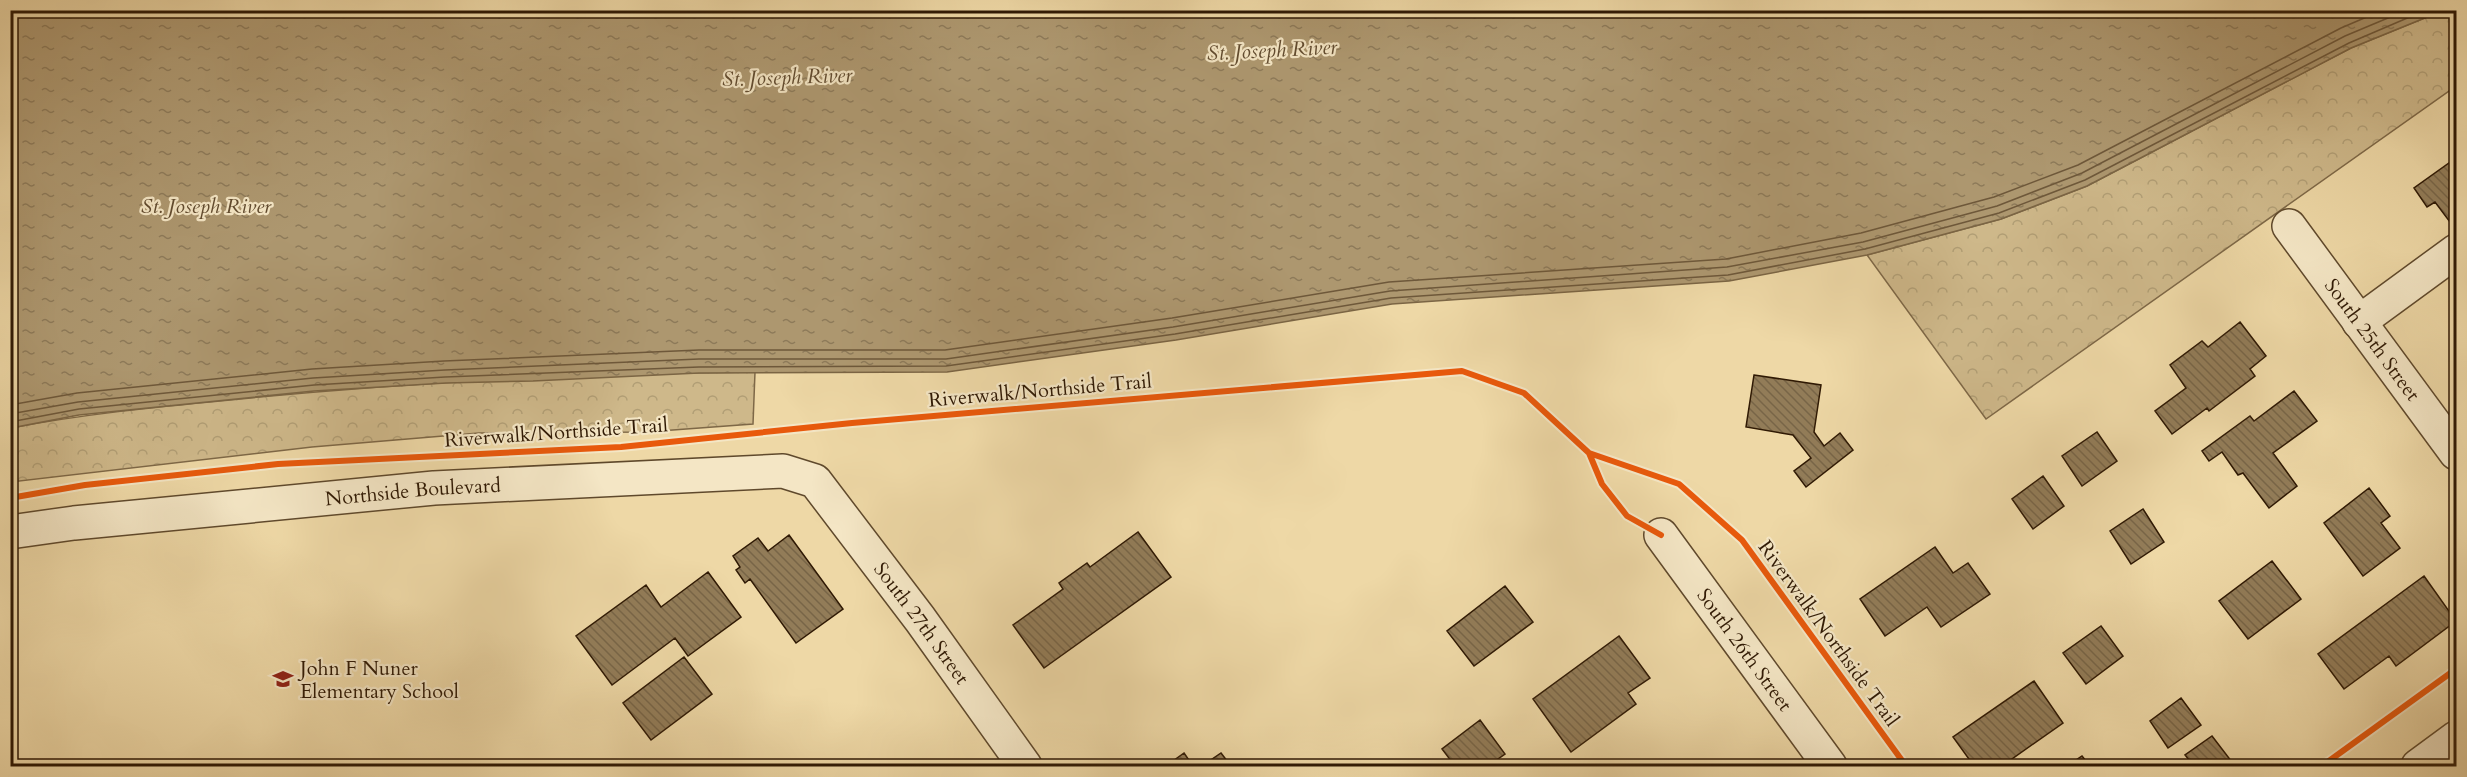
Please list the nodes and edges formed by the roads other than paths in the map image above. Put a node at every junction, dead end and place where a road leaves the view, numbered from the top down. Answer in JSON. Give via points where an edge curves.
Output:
{"nodes":[{"id":1,"x":2289,"y":226,"type":"dead end"},
{"id":2,"x":2457,"y":251,"type":"edge"},
{"id":3,"x":2359,"y":322,"type":"junction"},
{"id":4,"x":2457,"y":453,"type":"edge"},
{"id":5,"x":815,"y":481,"type":"joint"},
{"id":6,"x":10,"y":532,"type":"edge"},
{"id":7,"x":1661,"y":535,"type":"dead end"},
{"id":8,"x":2457,"y":738,"type":"edge"},
{"id":9,"x":1025,"y":766,"type":"edge"},
{"id":10,"x":1830,"y":766,"type":"edge"},
{"id":11,"x":2418,"y":766,"type":"edge"}],
"edges":[{"from":1,"to":3,"type":"street","name":"South 25th Street"},
{"from":2,"to":3,"type":"street"},
{"from":3,"to":4,"type":"street","name":"South 25th Street"},
{"from":5,"to":6,"type":"street","name":"Northside Boulevard","via":[[783,471],[434,488]]},
{"from":5,"to":9,"type":"street","name":"South 27th Street"},
{"from":7,"to":10,"type":"street","name":"South 26th Street"},
{"from":8,"to":11,"type":"street"}]}
